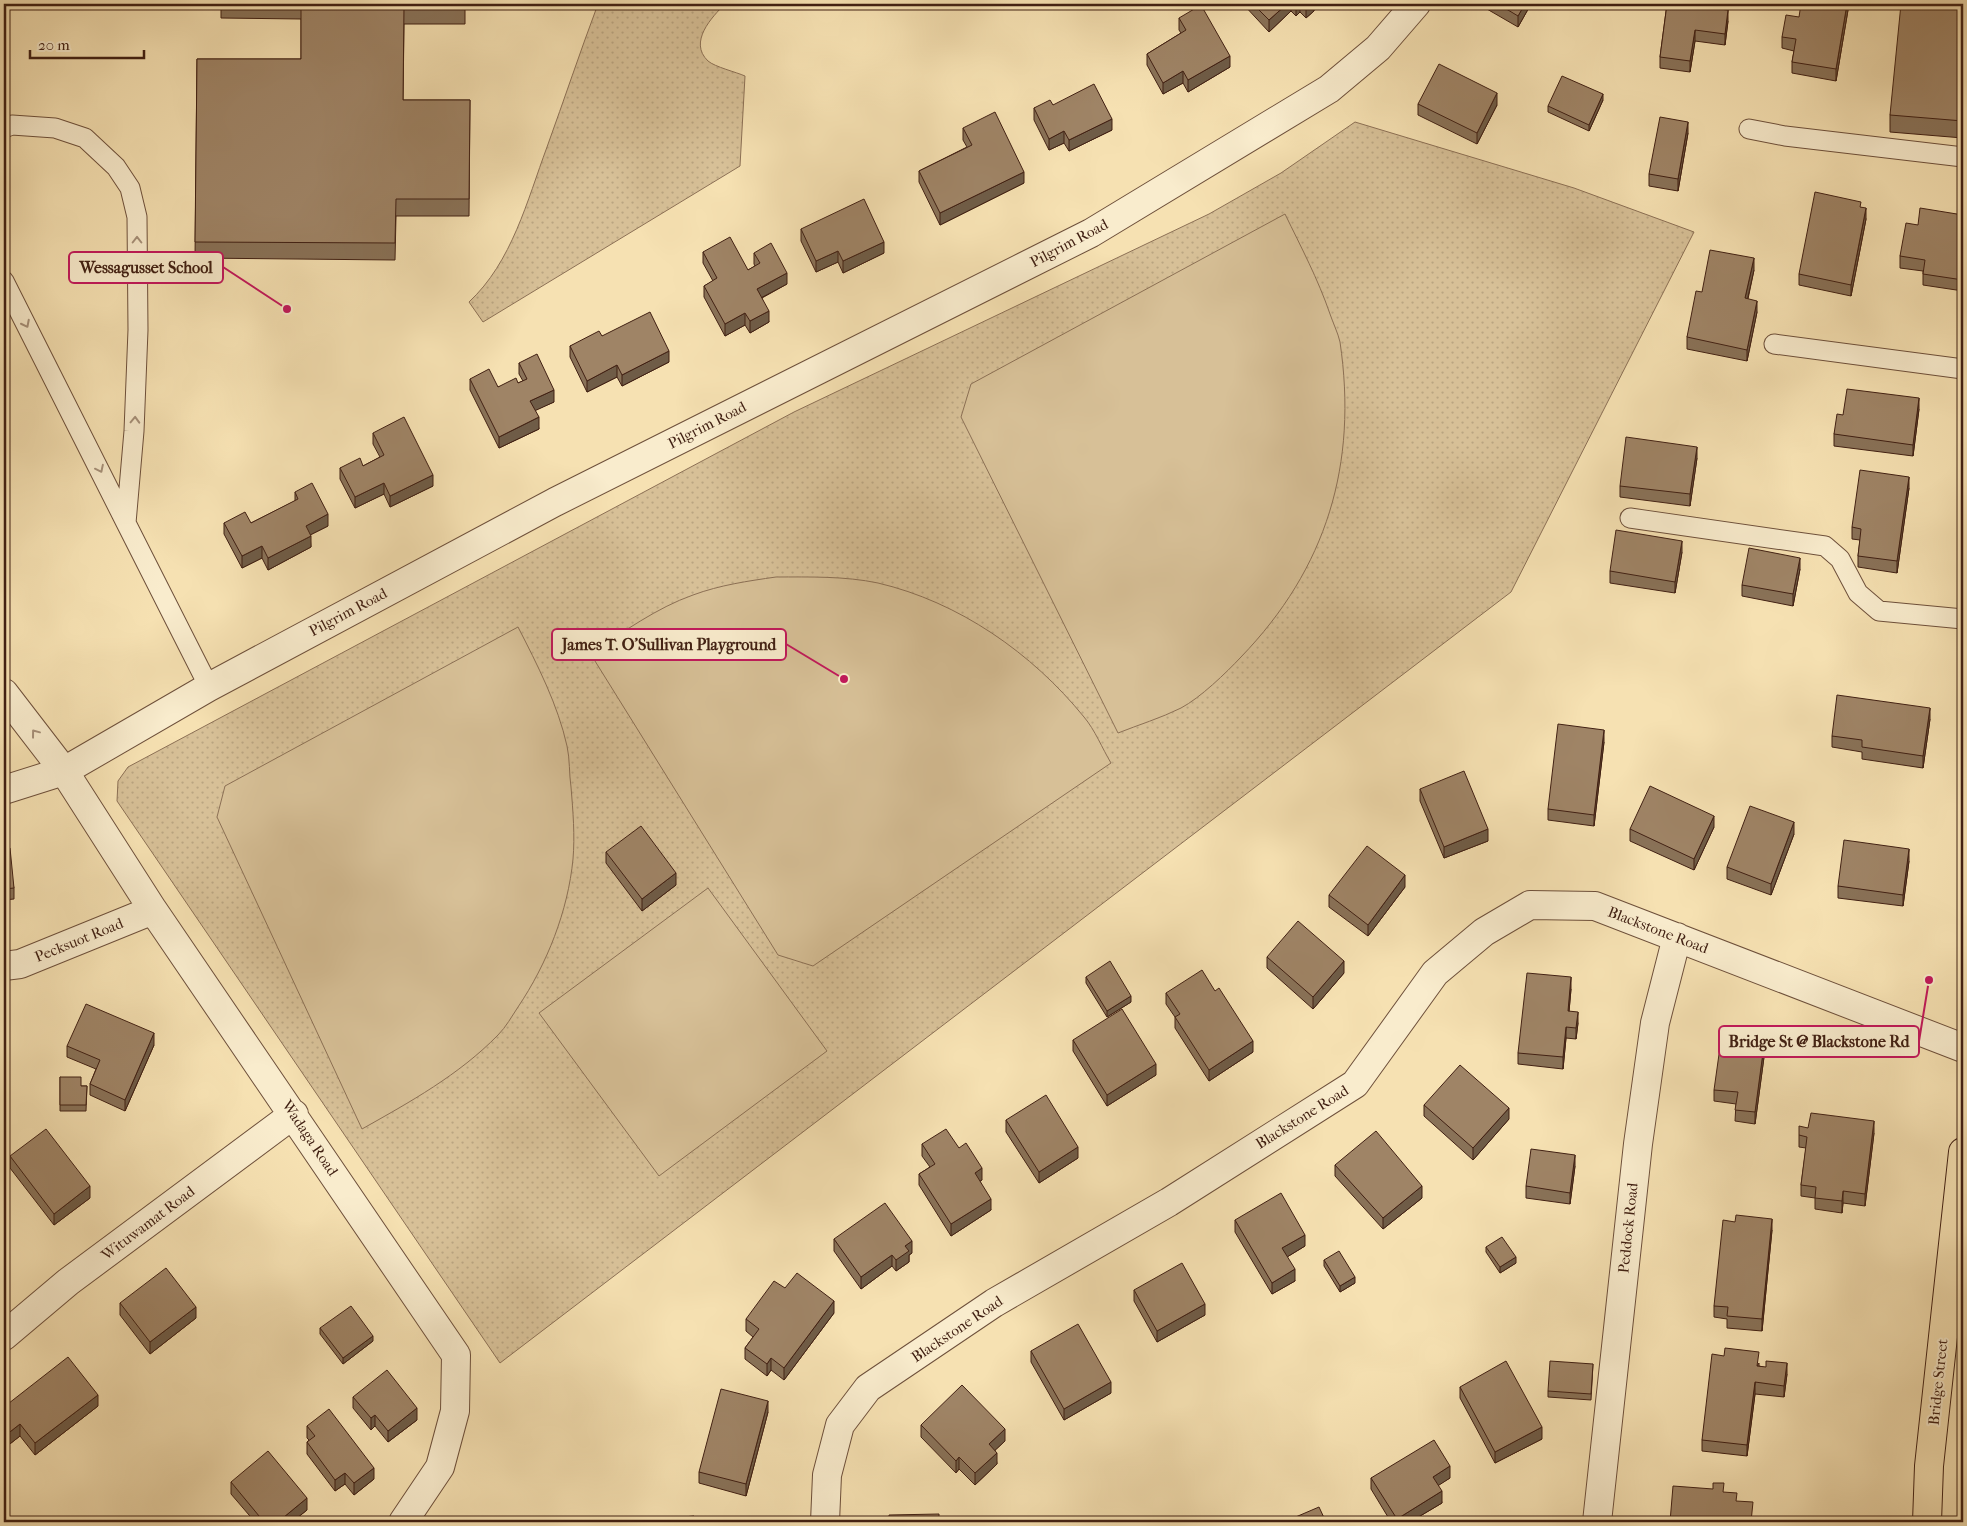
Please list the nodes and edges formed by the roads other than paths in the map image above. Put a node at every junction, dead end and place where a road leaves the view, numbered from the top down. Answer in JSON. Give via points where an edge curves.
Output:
{"nodes":[{"id":1,"x":1416,"y":4,"type":"edge"},
{"id":2,"x":4,"y":128,"type":"edge"},
{"id":3,"x":1749,"y":129,"type":"dead end"},
{"id":4,"x":1963,"y":157,"type":"edge"},
{"id":5,"x":4,"y":281,"type":"edge"},
{"id":6,"x":1774,"y":344,"type":"dead end"},
{"id":7,"x":1963,"y":369,"type":"edge"},
{"id":8,"x":1630,"y":518,"type":"dead end"},
{"id":9,"x":126,"y":523,"type":"junction"},
{"id":10,"x":1963,"y":619,"type":"edge"},
{"id":11,"x":209,"y":688,"type":"junction"},
{"id":12,"x":4,"y":693,"type":"edge"},
{"id":13,"x":64,"y":772,"type":"junction"},
{"id":14,"x":4,"y":790,"type":"edge"},
{"id":15,"x":154,"y":910,"type":"junction"},
{"id":16,"x":1677,"y":937,"type":"junction"},
{"id":17,"x":4,"y":966,"type":"edge"},
{"id":18,"x":1963,"y":1048,"type":"edge"},
{"id":19,"x":294,"y":1114,"type":"junction"},
{"id":20,"x":1963,"y":1152,"type":"edge"},
{"id":21,"x":4,"y":1336,"type":"edge"},
{"id":22,"x":1592,"y":1520,"type":"edge"},
{"id":23,"x":403,"y":1522,"type":"edge"},
{"id":24,"x":825,"y":1522,"type":"edge"},
{"id":25,"x":1927,"y":1522,"type":"edge"}],
"edges":[{"from":1,"to":11,"type":"street","name":"Pilgrim Road","via":[[1378,48],[1329,89],[1091,234],[555,502]]},
{"from":9,"to":2,"type":"lane","one_way":true,"via":[[138,330],[137,217],[130,188],[116,167],[85,138],[55,128],[12,125]]},
{"from":3,"to":4,"type":"lane"},
{"from":5,"to":9,"type":"lane","one_way":true},
{"from":6,"to":7,"type":"lane"},
{"from":8,"to":10,"type":"lane","via":[[1825,546],[1840,558],[1858,593],[1879,611]]},
{"from":9,"to":11,"type":"lane"},
{"from":11,"to":13,"type":"street","name":"Pilgrim Road"},
{"from":13,"to":12,"type":"street","one_way":true},
{"from":13,"to":14,"type":"street","name":"Pilgrim Road"},
{"from":13,"to":15,"type":"street","name":"Wadaga Road"},
{"from":15,"to":17,"type":"street","name":"Pecksuot Road","via":[[20,964]]},
{"from":15,"to":19,"type":"street","name":"Wadaga Road"},
{"from":16,"to":18,"type":"street","name":"Blackstone Road"},
{"from":16,"to":22,"type":"street","name":"Peddock Road","via":[[1655,1023]]},
{"from":16,"to":24,"type":"street","name":"Blackstone Road","via":[[1595,906],[1530,904],[1484,932],[1435,973],[1355,1084],[1169,1202],[994,1304],[868,1388],[840,1425],[827,1475]]},
{"from":19,"to":21,"type":"street","name":"Wituwamat Road","via":[[68,1282]]},
{"from":19,"to":23,"type":"street","name":"Wadaga Road","via":[[456,1355],[455,1411],[440,1467]]},
{"from":20,"to":25,"type":"main road","name":"Bridge Street","via":[[1929,1466]]}]}
